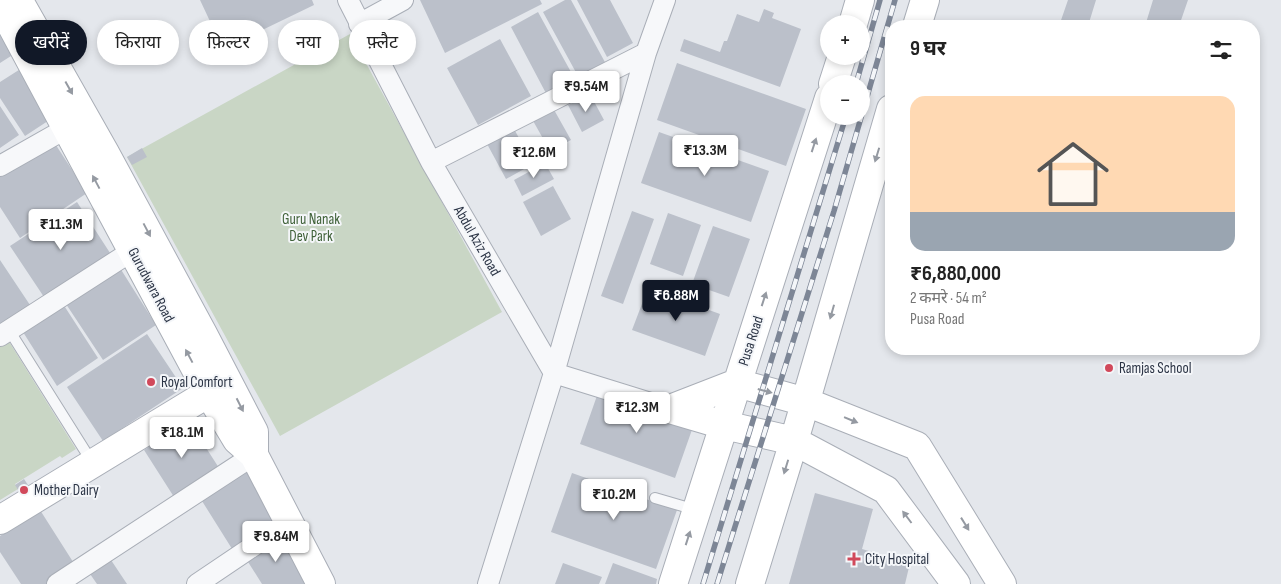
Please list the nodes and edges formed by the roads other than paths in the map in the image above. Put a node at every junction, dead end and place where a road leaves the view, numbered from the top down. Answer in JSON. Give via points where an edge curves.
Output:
{"nodes":[{"id":1,"x":19,"y":0,"type":"edge"},
{"id":2,"x":348,"y":0,"type":"edge"},
{"id":3,"x":403,"y":0,"type":"edge"},
{"id":4,"x":665,"y":0,"type":"edge"},
{"id":5,"x":860,"y":0,"type":"edge"},
{"id":6,"x":925,"y":0,"type":"edge"},
{"id":7,"x":0,"y":4,"type":"edge"},
{"id":8,"x":856,"y":15,"type":"edge"},
{"id":9,"x":357,"y":20,"type":"edge"},
{"id":10,"x":366,"y":20,"type":"edge"},
{"id":11,"x":919,"y":20,"type":"edge"},
{"id":12,"x":646,"y":54,"type":"junction"},
{"id":13,"x":380,"y":65,"type":"edge"},
{"id":14,"x":820,"y":125,"type":"edge"},
{"id":15,"x":67,"y":128,"type":"junction"},
{"id":16,"x":885,"y":130,"type":"edge"},
{"id":17,"x":431,"y":162,"type":"junction"},
{"id":18,"x":0,"y":166,"type":"edge"},
{"id":19,"x":132,"y":251,"type":"junction"},
{"id":20,"x":5,"y":333,"type":"edge"},
{"id":21,"x":554,"y":373,"type":"junction"},
{"id":22,"x":737,"y":383,"type":"junction"},
{"id":23,"x":218,"y":387,"type":"junction"},
{"id":24,"x":806,"y":402,"type":"junction"},
{"id":25,"x":670,"y":409,"type":"junction"},
{"id":26,"x":724,"y":425,"type":"junction"},
{"id":27,"x":794,"y":441,"type":"junction"},
{"id":28,"x":254,"y":455,"type":"junction"},
{"id":29,"x":93,"y":463,"type":"junction"},
{"id":30,"x":655,"y":498,"type":"dead end"},
{"id":31,"x":697,"y":510,"type":"junction"},
{"id":32,"x":0,"y":520,"type":"edge"},
{"id":33,"x":289,"y":522,"type":"junction"},
{"id":34,"x":953,"y":582,"type":"edge"},
{"id":35,"x":57,"y":584,"type":"edge"},
{"id":36,"x":197,"y":584,"type":"edge"},
{"id":37,"x":321,"y":584,"type":"edge"},
{"id":38,"x":488,"y":584,"type":"edge"},
{"id":39,"x":673,"y":584,"type":"edge"},
{"id":40,"x":750,"y":584,"type":"edge"},
{"id":41,"x":1002,"y":584,"type":"edge"}],
"edges":[{"from":1,"to":23,"type":"street","name":"Gurudwara Road","one_way":true,"via":[[105,152]]},
{"from":2,"to":9,"type":"street","name":"Abdul Aziz Road"},
{"from":3,"to":10,"type":"street"},
{"from":4,"to":12,"type":"street"},
{"from":5,"to":8,"type":"street"},
{"from":6,"to":11,"type":"street"},
{"from":7,"to":15,"type":"street","name":"Gurudwara Road"},
{"from":12,"to":17,"type":"street"},
{"from":12,"to":21,"type":"street"},
{"from":13,"to":17,"type":"street","name":"Abdul Aziz Road"},
{"from":22,"to":14,"type":"street","name":"Pusa Road","one_way":true},
{"from":15,"to":18,"type":"street"},
{"from":19,"to":15,"type":"street","name":"Gurudwara Road","one_way":true},
{"from":16,"to":24,"type":"street","one_way":true},
{"from":17,"to":21,"type":"street","name":"Abdul Aziz Road"},
{"from":19,"to":20,"type":"street"},
{"from":23,"to":19,"type":"street","name":"Gurudwara Road","one_way":true},
{"from":20,"to":29,"type":"lane"},
{"from":21,"to":25,"type":"street"},
{"from":21,"to":38,"type":"street"},
{"from":22,"to":24,"type":"street","one_way":true},
{"from":22,"to":25,"type":"street"},
{"from":22,"to":26,"type":"street","name":"Pusa Road"},
{"from":23,"to":28,"type":"street","name":"Gurudwara Road","via":[[237,440]]},
{"from":23,"to":29,"type":"street"},
{"from":24,"to":27,"type":"street"},
{"from":24,"to":41,"type":"street","one_way":true,"via":[[917,446]]},
{"from":25,"to":26,"type":"street"},
{"from":26,"to":27,"type":"street"},
{"from":26,"to":31,"type":"street","name":"Pusa Road"},
{"from":34,"to":27,"type":"street","one_way":true,"via":[[886,490]]},
{"from":27,"to":40,"type":"street","one_way":true},
{"from":28,"to":33,"type":"street","name":"Gurudwara Road"},
{"from":28,"to":35,"type":"street"},
{"from":29,"to":32,"type":"street"},
{"from":30,"to":31,"type":"lane"},
{"from":39,"to":31,"type":"street","name":"Pusa Road","one_way":true},
{"from":33,"to":36,"type":"street"},
{"from":33,"to":37,"type":"street","name":"Gurudwara Road"}]}
